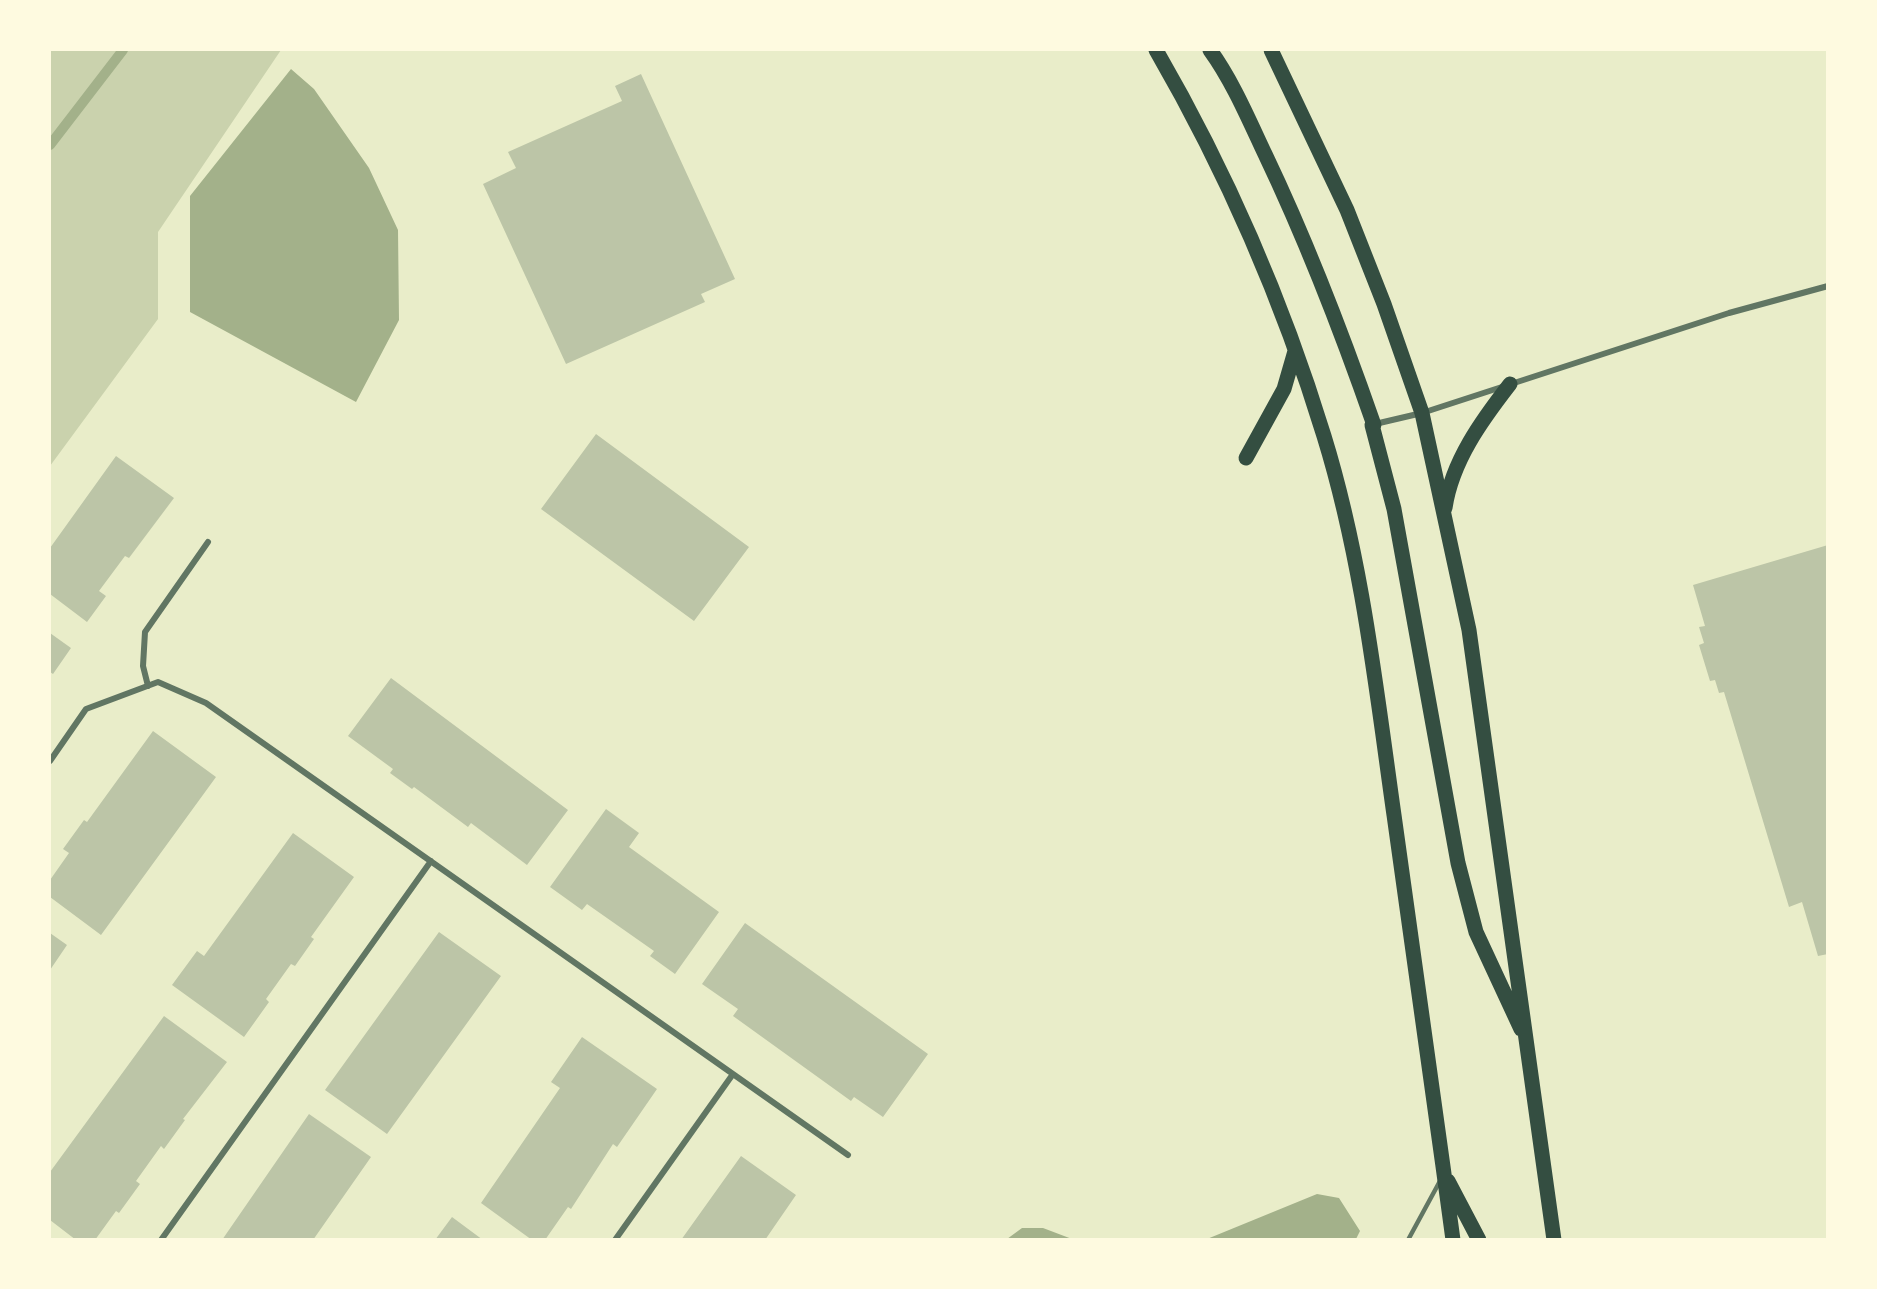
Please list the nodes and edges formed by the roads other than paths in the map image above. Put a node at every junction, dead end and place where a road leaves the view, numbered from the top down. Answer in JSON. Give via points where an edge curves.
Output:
{"nodes":[{"id":1,"x":1156,"y":50,"type":"edge"},
{"id":2,"x":1210,"y":50,"type":"edge"},
{"id":3,"x":1271,"y":50,"type":"edge"},
{"id":4,"x":1827,"y":286,"type":"edge"},
{"id":5,"x":1295,"y":351,"type":"junction"},
{"id":6,"x":1510,"y":384,"type":"junction"},
{"id":7,"x":1422,"y":413,"type":"junction"},
{"id":8,"x":1373,"y":425,"type":"junction"},
{"id":9,"x":1246,"y":458,"type":"dead end"},
{"id":10,"x":1445,"y":511,"type":"junction"},
{"id":11,"x":208,"y":542,"type":"dead end"},
{"id":12,"x":147,"y":686,"type":"junction"},
{"id":13,"x":50,"y":760,"type":"edge"},
{"id":14,"x":431,"y":861,"type":"junction"},
{"id":15,"x":1527,"y":1040,"type":"junction"},
{"id":16,"x":733,"y":1074,"type":"junction"},
{"id":17,"x":848,"y":1155,"type":"dead end"},
{"id":18,"x":1444,"y":1174,"type":"junction"},
{"id":19,"x":161,"y":1239,"type":"edge"},
{"id":20,"x":615,"y":1239,"type":"edge"},
{"id":21,"x":1408,"y":1239,"type":"edge"},
{"id":22,"x":1453,"y":1239,"type":"edge"},
{"id":23,"x":1479,"y":1239,"type":"edge"},
{"id":24,"x":1554,"y":1239,"type":"edge"}],
"edges":[{"from":1,"to":5,"type":"main road","via":[[1230,194]]},
{"from":2,"to":8,"type":"main road","via":[[1240,101],[1284,194],[1347,348]]},
{"from":3,"to":7,"type":"main road","via":[[1347,210]]},
{"from":4,"to":6,"type":"street"},
{"from":5,"to":9,"type":"main road","via":[[1284,389]]},
{"from":5,"to":18,"type":"main road","via":[[1325,438],[1370,644]]},
{"from":6,"to":7,"type":"street"},
{"from":6,"to":10,"type":"main road","via":[[1468,445],[1451,483]]},
{"from":7,"to":8,"type":"street"},
{"from":7,"to":10,"type":"main road"},
{"from":8,"to":15,"type":"main road","via":[[1398,531],[1458,863],[1476,932]]},
{"from":10,"to":15,"type":"main road","via":[[1469,630]]},
{"from":11,"to":12,"type":"street","via":[[145,632],[143,666]]},
{"from":12,"to":13,"type":"street","via":[[86,709]]},
{"from":12,"to":14,"type":"street","via":[[158,682],[206,703]]},
{"from":14,"to":16,"type":"street"},
{"from":14,"to":19,"type":"street"},
{"from":15,"to":24,"type":"main road"},
{"from":16,"to":17,"type":"street"},
{"from":16,"to":20,"type":"street"},
{"from":18,"to":21,"type":"lane"},
{"from":18,"to":22,"type":"main road"},
{"from":18,"to":23,"type":"main road"}]}
